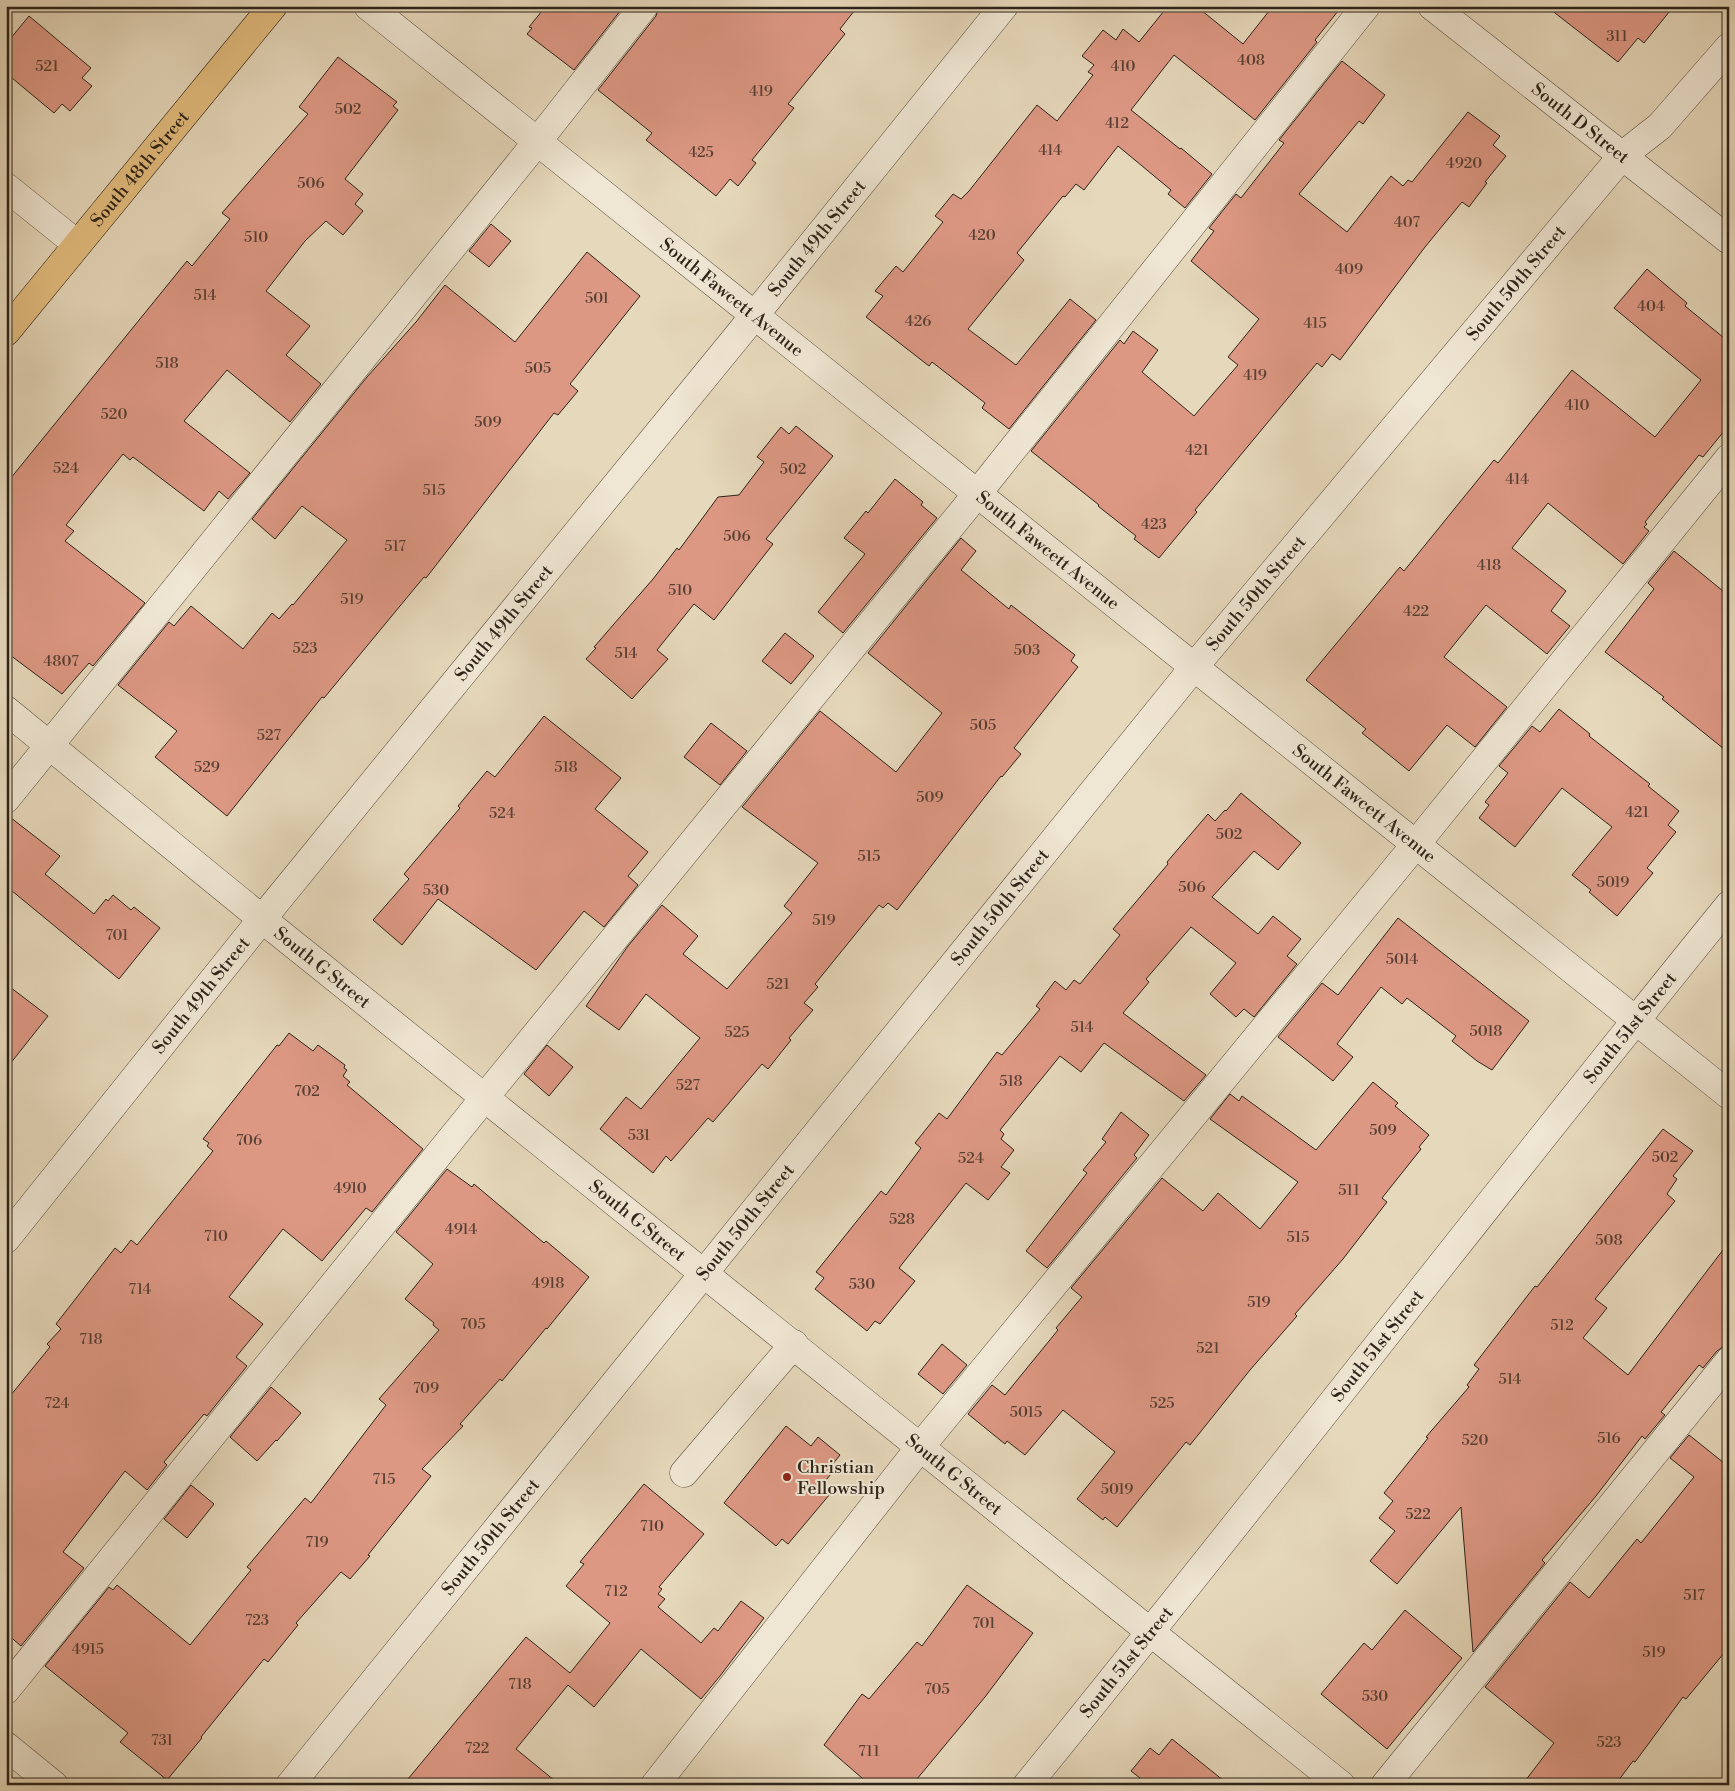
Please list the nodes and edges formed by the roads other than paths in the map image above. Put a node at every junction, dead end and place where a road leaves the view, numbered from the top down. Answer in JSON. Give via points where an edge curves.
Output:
{"nodes":[{"id":1,"x":273,"y":6,"type":"edge"},
{"id":2,"x":368,"y":6,"type":"edge"},
{"id":3,"x":644,"y":6,"type":"edge"},
{"id":4,"x":1004,"y":6,"type":"edge"},
{"id":5,"x":1366,"y":6,"type":"edge"},
{"id":6,"x":1432,"y":6,"type":"edge"},
{"id":7,"x":1729,"y":47,"type":"edge"},
{"id":8,"x":537,"y":142,"type":"junction"},
{"id":9,"x":1623,"y":156,"type":"junction"},
{"id":10,"x":6,"y":187,"type":"edge"},
{"id":11,"x":1729,"y":240,"type":"edge"},
{"id":12,"x":77,"y":244,"type":"junction"},
{"id":13,"x":754,"y":316,"type":"junction"},
{"id":14,"x":6,"y":332,"type":"edge"},
{"id":15,"x":1729,"y":458,"type":"edge"},
{"id":16,"x":977,"y":494,"type":"junction"},
{"id":17,"x":1194,"y":667,"type":"junction"},
{"id":18,"x":6,"y":710,"type":"edge"},
{"id":19,"x":50,"y":746,"type":"junction"},
{"id":20,"x":6,"y":799,"type":"edge"},
{"id":21,"x":1416,"y":844,"type":"junction"},
{"id":22,"x":1729,"y":905,"type":"edge"},
{"id":23,"x":262,"y":919,"type":"junction"},
{"id":24,"x":1636,"y":1019,"type":"junction"},
{"id":25,"x":1729,"y":1095,"type":"edge"},
{"id":26,"x":485,"y":1097,"type":"junction"},
{"id":27,"x":6,"y":1239,"type":"edge"},
{"id":28,"x":704,"y":1271,"type":"junction"},
{"id":29,"x":794,"y":1344,"type":"junction"},
{"id":30,"x":1729,"y":1361,"type":"edge"},
{"id":31,"x":921,"y":1446,"type":"junction"},
{"id":32,"x":684,"y":1473,"type":"dead end"},
{"id":33,"x":1152,"y":1631,"type":"junction"},
{"id":34,"x":6,"y":1690,"type":"edge"},
{"id":35,"x":6,"y":1746,"type":"edge"},
{"id":36,"x":54,"y":1785,"type":"edge"},
{"id":37,"x":290,"y":1785,"type":"edge"},
{"id":38,"x":655,"y":1785,"type":"edge"},
{"id":39,"x":1027,"y":1785,"type":"edge"},
{"id":40,"x":1342,"y":1785,"type":"edge"},
{"id":41,"x":1385,"y":1785,"type":"edge"}],
"edges":[{"from":1,"to":12,"type":"main road","name":"South 48th Street"},
{"from":2,"to":8,"type":"street","name":"South Fawcett Avenue"},
{"from":3,"to":8,"type":"street"},
{"from":4,"to":13,"type":"street","name":"South 49th Street"},
{"from":5,"to":16,"type":"street"},
{"from":6,"to":9,"type":"street","name":"South D Street"},
{"from":7,"to":9,"type":"street","name":"South 50th Street","via":[[1660,126]]},
{"from":8,"to":13,"type":"street","name":"South Fawcett Avenue"},
{"from":8,"to":19,"type":"street"},
{"from":9,"to":11,"type":"street","name":"South D Street"},
{"from":9,"to":17,"type":"street","name":"South 50th Street"},
{"from":10,"to":12,"type":"street"},
{"from":12,"to":14,"type":"main road","name":"South 48th Street"},
{"from":13,"to":16,"type":"street","name":"South Fawcett Avenue"},
{"from":13,"to":23,"type":"street","name":"South 49th Street"},
{"from":15,"to":21,"type":"street"},
{"from":16,"to":17,"type":"street","name":"South Fawcett Avenue"},
{"from":16,"to":26,"type":"street"},
{"from":17,"to":21,"type":"street","name":"South Fawcett Avenue"},
{"from":17,"to":28,"type":"street","name":"South 50th Street"},
{"from":18,"to":19,"type":"street","name":"South G Street"},
{"from":19,"to":20,"type":"street"},
{"from":19,"to":23,"type":"street","name":"South G Street"},
{"from":21,"to":24,"type":"street","name":"South Fawcett Avenue"},
{"from":21,"to":31,"type":"street"},
{"from":22,"to":24,"type":"street","name":"South 51st Street"},
{"from":23,"to":26,"type":"street","name":"South G Street"},
{"from":23,"to":27,"type":"street","name":"South 49th Street"},
{"from":24,"to":25,"type":"street","name":"South Fawcett Avenue"},
{"from":24,"to":33,"type":"street","name":"South 51st Street"},
{"from":26,"to":28,"type":"street","name":"South G Street"},
{"from":26,"to":34,"type":"street"},
{"from":28,"to":29,"type":"street","name":"South G Street"},
{"from":28,"to":37,"type":"street","name":"South 50th Street"},
{"from":29,"to":31,"type":"street","name":"South G Street"},
{"from":29,"to":32,"type":"street"},
{"from":30,"to":41,"type":"street"},
{"from":31,"to":33,"type":"street","name":"South G Street"},
{"from":31,"to":38,"type":"street"},
{"from":33,"to":39,"type":"street","name":"South 51st Street"},
{"from":33,"to":40,"type":"street","name":"South G Street"},
{"from":35,"to":36,"type":"street"}]}
